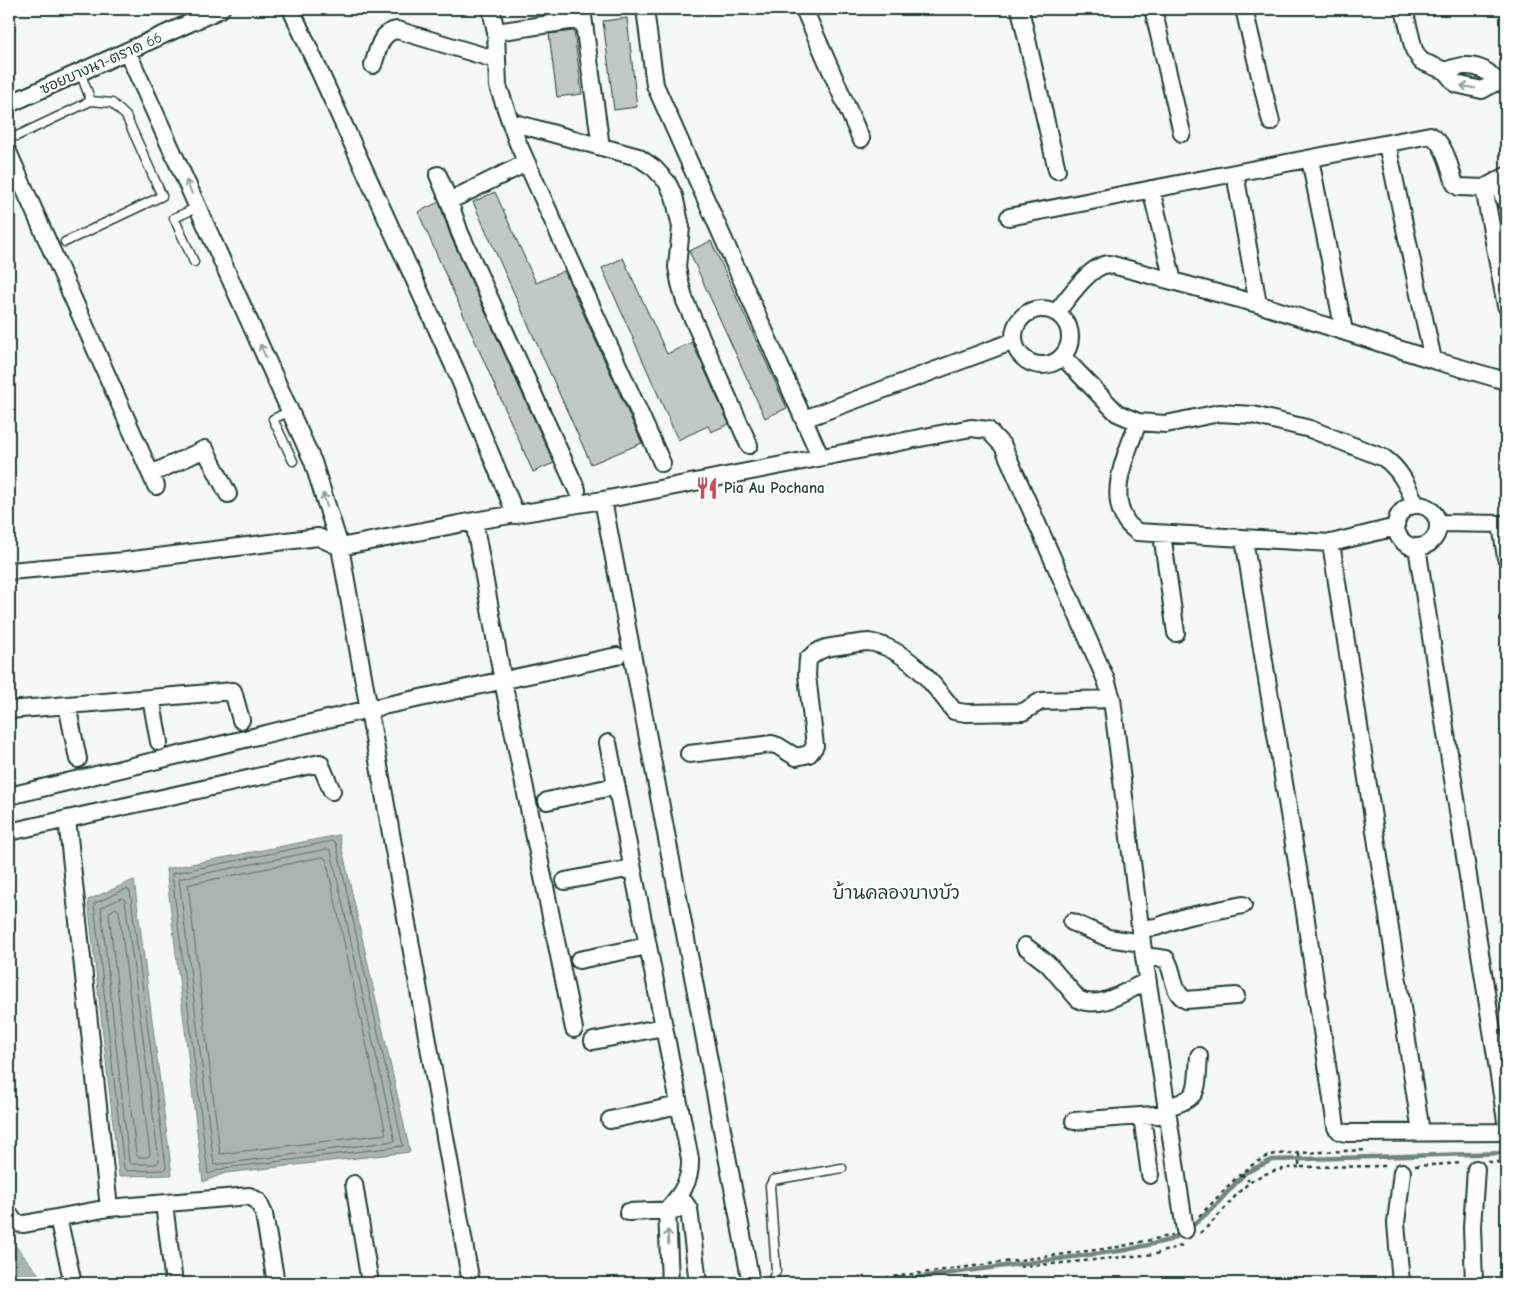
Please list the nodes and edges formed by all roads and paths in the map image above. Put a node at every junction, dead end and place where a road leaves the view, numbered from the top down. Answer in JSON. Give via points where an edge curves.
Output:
{"nodes":[{"id":1,"x":222,"y":9,"type":"edge"},
{"id":2,"x":291,"y":9,"type":"edge"},
{"id":3,"x":491,"y":9,"type":"edge"},
{"id":4,"x":645,"y":9,"type":"edge"},
{"id":5,"x":804,"y":9,"type":"edge"},
{"id":6,"x":1020,"y":9,"type":"edge"},
{"id":7,"x":1153,"y":9,"type":"edge"},
{"id":8,"x":1244,"y":9,"type":"edge"},
{"id":9,"x":1404,"y":9,"type":"edge"},
{"id":10,"x":583,"y":14,"type":"edge"},
{"id":11,"x":496,"y":32,"type":"junction"},
{"id":12,"x":127,"y":51,"type":"junction"},
{"id":13,"x":497,"y":60,"type":"junction"},
{"id":14,"x":373,"y":65,"type":"dead end"},
{"id":15,"x":80,"y":72,"type":"junction"},
{"id":16,"x":1501,"y":83,"type":"edge"},
{"id":17,"x":91,"y":101,"type":"junction"},
{"id":18,"x":9,"y":104,"type":"edge"},
{"id":19,"x":511,"y":122,"type":"junction"},
{"id":20,"x":1271,"y":122,"type":"dead end"},
{"id":21,"x":1182,"y":133,"type":"dead end"},
{"id":22,"x":17,"y":136,"type":"dead end"},
{"id":23,"x":861,"y":139,"type":"dead end"},
{"id":24,"x":1387,"y":144,"type":"junction"},
{"id":25,"x":601,"y":147,"type":"junction"},
{"id":26,"x":9,"y":154,"type":"edge"},
{"id":27,"x":1310,"y":158,"type":"junction"},
{"id":28,"x":526,"y":163,"type":"junction"},
{"id":29,"x":1057,"y":170,"type":"dead end"},
{"id":30,"x":1235,"y":173,"type":"junction"},
{"id":31,"x":438,"y":175,"type":"dead end"},
{"id":32,"x":1495,"y":182,"type":"edge"},
{"id":33,"x":1151,"y":189,"type":"junction"},
{"id":34,"x":449,"y":201,"type":"junction"},
{"id":35,"x":1506,"y":202,"type":"edge"},
{"id":36,"x":198,"y":207,"type":"junction"},
{"id":37,"x":1009,"y":217,"type":"dead end"},
{"id":38,"x":65,"y":242,"type":"dead end"},
{"id":39,"x":194,"y":262,"type":"dead end"},
{"id":40,"x":1173,"y":281,"type":"junction"},
{"id":41,"x":1258,"y":304,"type":"junction"},
{"id":42,"x":1506,"y":306,"type":"edge"},
{"id":43,"x":1056,"y":313,"type":"junction"},
{"id":44,"x":1344,"y":331,"type":"junction"},
{"id":45,"x":1014,"y":341,"type":"junction"},
{"id":46,"x":1063,"y":357,"type":"junction"},
{"id":47,"x":1433,"y":360,"type":"junction"},
{"id":48,"x":1506,"y":381,"type":"edge"},
{"id":49,"x":290,"y":411,"type":"junction"},
{"id":50,"x":804,"y":419,"type":"junction"},
{"id":51,"x":1138,"y":422,"type":"junction"},
{"id":52,"x":749,"y":445,"type":"dead end"},
{"id":53,"x":820,"y":456,"type":"junction"},
{"id":54,"x":293,"y":461,"type":"dead end"},
{"id":55,"x":662,"y":463,"type":"dead end"},
{"id":56,"x":577,"y":490,"type":"dead end"},
{"id":57,"x":228,"y":494,"type":"dead end"},
{"id":58,"x":603,"y":500,"type":"junction"},
{"id":59,"x":1416,"y":505,"type":"junction"},
{"id":60,"x":516,"y":515,"type":"junction"},
{"id":61,"x":474,"y":521,"type":"junction"},
{"id":62,"x":1438,"y":523,"type":"junction"},
{"id":63,"x":1504,"y":524,"type":"edge"},
{"id":64,"x":1396,"y":527,"type":"junction"},
{"id":65,"x":1162,"y":534,"type":"junction"},
{"id":66,"x":1244,"y":539,"type":"junction"},
{"id":67,"x":1331,"y":543,"type":"junction"},
{"id":68,"x":340,"y":547,"type":"junction"},
{"id":69,"x":1417,"y":547,"type":"junction"},
{"id":70,"x":1506,"y":558,"type":"edge"},
{"id":71,"x":9,"y":571,"type":"edge"},
{"id":72,"x":1176,"y":633,"type":"dead end"},
{"id":73,"x":617,"y":656,"type":"dead end"},
{"id":74,"x":503,"y":681,"type":"junction"},
{"id":75,"x":151,"y":698,"type":"junction"},
{"id":76,"x":1112,"y":698,"type":"junction"},
{"id":77,"x":67,"y":705,"type":"junction"},
{"id":78,"x":369,"y":709,"type":"junction"},
{"id":79,"x":9,"y":710,"type":"edge"},
{"id":80,"x":241,"y":720,"type":"dead end"},
{"id":81,"x":159,"y":742,"type":"dead end"},
{"id":82,"x":608,"y":742,"type":"dead end"},
{"id":83,"x":688,"y":754,"type":"dead end"},
{"id":84,"x":78,"y":759,"type":"dead end"},
{"id":85,"x":616,"y":786,"type":"junction"},
{"id":86,"x":332,"y":792,"type":"dead end"},
{"id":87,"x":9,"y":796,"type":"edge"},
{"id":88,"x":547,"y":801,"type":"dead end"},
{"id":89,"x":67,"y":819,"type":"junction"},
{"id":90,"x":9,"y":832,"type":"edge"},
{"id":91,"x":632,"y":868,"type":"junction"},
{"id":92,"x":565,"y":881,"type":"dead end"},
{"id":93,"x":1243,"y":905,"type":"dead end"},
{"id":94,"x":1072,"y":922,"type":"dead end"},
{"id":95,"x":1142,"y":943,"type":"junction"},
{"id":96,"x":648,"y":946,"type":"junction"},
{"id":97,"x":1025,"y":946,"type":"dead end"},
{"id":98,"x":579,"y":960,"type":"dead end"},
{"id":99,"x":1147,"y":981,"type":"junction"},
{"id":100,"x":1236,"y":996,"type":"dead end"},
{"id":101,"x":664,"y":1027,"type":"junction"},
{"id":102,"x":574,"y":1029,"type":"dead end"},
{"id":103,"x":593,"y":1041,"type":"dead end"},
{"id":104,"x":1199,"y":1056,"type":"dead end"},
{"id":105,"x":679,"y":1105,"type":"junction"},
{"id":106,"x":1166,"y":1110,"type":"junction"},
{"id":107,"x":1142,"y":1116,"type":"junction"},
{"id":108,"x":610,"y":1120,"type":"dead end"},
{"id":109,"x":1074,"y":1121,"type":"dead end"},
{"id":110,"x":1506,"y":1121,"type":"edge"},
{"id":111,"x":1422,"y":1132,"type":"junction"},
{"id":112,"x":1506,"y":1132,"type":"edge"},
{"id":113,"x":842,"y":1168,"type":"dead end"},
{"id":114,"x":1299,"y":1168,"type":"dead end"},
{"id":115,"x":1476,"y":1169,"type":"dead end"},
{"id":116,"x":1402,"y":1172,"type":"dead end"},
{"id":117,"x":1241,"y":1174,"type":"dead end"},
{"id":118,"x":1150,"y":1175,"type":"dead end"},
{"id":119,"x":444,"y":1176,"type":"dead end"},
{"id":120,"x":1250,"y":1182,"type":"junction"},
{"id":121,"x":354,"y":1184,"type":"dead end"},
{"id":122,"x":685,"y":1202,"type":"junction"},
{"id":123,"x":164,"y":1204,"type":"junction"},
{"id":124,"x":110,"y":1208,"type":"junction"},
{"id":125,"x":667,"y":1210,"type":"junction"},
{"id":126,"x":628,"y":1212,"type":"dead end"},
{"id":127,"x":9,"y":1214,"type":"edge"},
{"id":128,"x":58,"y":1218,"type":"junction"},
{"id":129,"x":1190,"y":1236,"type":"junction"},
{"id":130,"x":1020,"y":1267,"type":"dead end"},
{"id":131,"x":73,"y":1283,"type":"edge"},
{"id":132,"x":174,"y":1283,"type":"edge"},
{"id":133,"x":276,"y":1283,"type":"edge"},
{"id":134,"x":370,"y":1283,"type":"edge"},
{"id":135,"x":461,"y":1283,"type":"edge"},
{"id":136,"x":471,"y":1283,"type":"edge"},
{"id":137,"x":670,"y":1283,"type":"edge"},
{"id":138,"x":698,"y":1283,"type":"edge"},
{"id":139,"x":751,"y":1283,"type":"edge"},
{"id":140,"x":771,"y":1283,"type":"edge"},
{"id":141,"x":1401,"y":1283,"type":"edge"},
{"id":142,"x":1474,"y":1283,"type":"edge"}],
"edges":[{"from":1,"to":12,"type":"street","name":"ซอยบางนา-ตราด 66"},
{"from":2,"to":60,"type":"street","via":[[457,372]]},
{"from":3,"to":11,"type":"street"},
{"from":4,"to":50,"type":"street","via":[[655,85]]},
{"from":5,"to":23,"type":"street"},
{"from":6,"to":29,"type":"street"},
{"from":7,"to":21,"type":"street"},
{"from":8,"to":20,"type":"street"},
{"from":9,"to":16,"type":"street","via":[[1414,50],[1421,61],[1445,71],[1460,64],[1484,70]]},
{"from":10,"to":11,"type":"street"},
{"from":10,"to":25,"type":"street"},
{"from":11,"to":13,"type":"street"},
{"from":12,"to":15,"type":"street","name":"ซอยบางนา-ตราด 66"},
{"from":36,"to":12,"type":"street","one_way":true},
{"from":13,"to":14,"type":"street","via":[[397,30],[383,36]]},
{"from":13,"to":19,"type":"street","via":[[498,86]]},
{"from":15,"to":17,"type":"lane"},
{"from":15,"to":18,"type":"street","name":"ซอยบางนา-ตราด 66"},
{"from":17,"to":22,"type":"lane"},
{"from":17,"to":38,"type":"lane","via":[[112,103],[126,116],[162,196]]},
{"from":19,"to":25,"type":"street"},
{"from":19,"to":28,"type":"street"},
{"from":24,"to":27,"type":"street"},
{"from":24,"to":32,"type":"street","via":[[1430,135],[1436,137],[1455,184],[1464,188]]},
{"from":24,"to":47,"type":"street"},
{"from":25,"to":52,"type":"street","via":[[638,157],[667,182],[674,196],[681,227],[677,267],[685,301]]},
{"from":26,"to":57,"type":"street","via":[[154,480],[205,449]]},
{"from":27,"to":30,"type":"street"},
{"from":27,"to":44,"type":"street"},
{"from":28,"to":34,"type":"street"},
{"from":28,"to":55,"type":"street"},
{"from":30,"to":33,"type":"street"},
{"from":30,"to":41,"type":"street"},
{"from":31,"to":34,"type":"street"},
{"from":32,"to":35,"type":"street"},
{"from":32,"to":42,"type":"street"},
{"from":33,"to":37,"type":"street"},
{"from":33,"to":40,"type":"street"},
{"from":34,"to":56,"type":"street"},
{"from":36,"to":39,"type":"lane","via":[[174,218]]},
{"from":49,"to":36,"type":"street","one_way":true},
{"from":40,"to":41,"type":"street"},
{"from":40,"to":43,"type":"street","via":[[1101,264]]},
{"from":41,"to":44,"type":"street"},
{"from":43,"to":45,"type":"street","via":[[1048,309],[1030,311],[1017,323]]},
{"from":43,"to":46,"type":"street","via":[[1063,318],[1070,333],[1068,350]]},
{"from":44,"to":47,"type":"street"},
{"from":45,"to":46,"type":"street","via":[[1022,357],[1038,365],[1047,365]]},
{"from":45,"to":50,"type":"street"},
{"from":46,"to":51,"type":"street","via":[[1117,413]]},
{"from":47,"to":48,"type":"street"},
{"from":49,"to":54,"type":"lane","via":[[273,420]]},
{"from":68,"to":49,"type":"street","one_way":true,"via":[[313,462]]},
{"from":50,"to":53,"type":"street"},
{"from":51,"to":59,"type":"street","via":[[1166,424],[1219,413],[1253,415],[1310,429],[1384,458],[1403,477]]},
{"from":51,"to":65,"type":"street","via":[[1121,473],[1117,499],[1126,522],[1137,532]]},
{"from":53,"to":58,"type":"street"},
{"from":53,"to":76,"type":"street","via":[[971,428],[988,430],[1002,446]]},
{"from":58,"to":60,"type":"street"},
{"from":58,"to":139,"type":"street"},
{"from":59,"to":62,"type":"street","via":[[1430,510]]},
{"from":59,"to":64,"type":"street","via":[[1401,511]]},
{"from":60,"to":61,"type":"street"},
{"from":61,"to":68,"type":"street"},
{"from":61,"to":74,"type":"street"},
{"from":62,"to":63,"type":"street"},
{"from":62,"to":69,"type":"street","via":[[1433,539]]},
{"from":63,"to":70,"type":"street"},
{"from":64,"to":67,"type":"street"},
{"from":64,"to":69,"type":"street","via":[[1403,541]]},
{"from":65,"to":66,"type":"street"},
{"from":65,"to":72,"type":"street"},
{"from":66,"to":67,"type":"street"},
{"from":66,"to":111,"type":"street","via":[[1303,899],[1336,1127],[1347,1133]]},
{"from":67,"to":111,"type":"street"},
{"from":68,"to":71,"type":"street","via":[[318,537],[125,561]]},
{"from":68,"to":78,"type":"street"},
{"from":69,"to":110,"type":"street"},
{"from":73,"to":74,"type":"street"},
{"from":74,"to":78,"type":"street"},
{"from":74,"to":102,"type":"street"},
{"from":75,"to":77,"type":"street"},
{"from":75,"to":80,"type":"street","via":[[233,691]]},
{"from":75,"to":81,"type":"street"},
{"from":76,"to":83,"type":"street","via":[[1041,701],[1023,712],[954,711],[914,665],[892,650],[868,642],[822,648],[808,659],[815,746],[809,754],[796,758],[772,744]]},
{"from":76,"to":95,"type":"street"},
{"from":77,"to":79,"type":"street"},
{"from":77,"to":84,"type":"street"},
{"from":78,"to":87,"type":"street"},
{"from":78,"to":136,"type":"street"},
{"from":82,"to":85,"type":"street"},
{"from":85,"to":88,"type":"street"},
{"from":85,"to":91,"type":"street"},
{"from":86,"to":89,"type":"street","via":[[320,763]]},
{"from":89,"to":90,"type":"street"},
{"from":89,"to":124,"type":"street"},
{"from":91,"to":92,"type":"street"},
{"from":91,"to":96,"type":"street"},
{"from":93,"to":95,"type":"street","via":[[1185,917],[1156,927]]},
{"from":94,"to":95,"type":"street","via":[[1108,938]]},
{"from":95,"to":99,"type":"street"},
{"from":95,"to":100,"type":"street","via":[[1166,959],[1176,991],[1186,1000]]},
{"from":96,"to":98,"type":"street"},
{"from":96,"to":101,"type":"street"},
{"from":97,"to":99,"type":"street","via":[[1048,964],[1084,1003],[1103,1001]]},
{"from":99,"to":106,"type":"street"},
{"from":101,"to":103,"type":"street"},
{"from":101,"to":105,"type":"street"},
{"from":104,"to":106,"type":"street","via":[[1197,1084],[1192,1097]]},
{"from":105,"to":108,"type":"street"},
{"from":105,"to":122,"type":"street","via":[[690,1168]]},
{"from":106,"to":107,"type":"street"},
{"from":106,"to":129,"type":"street"},
{"from":107,"to":109,"type":"street"},
{"from":107,"to":118,"type":"street"},
{"from":111,"to":112,"type":"street"},
{"from":113,"to":140,"type":"lane","via":[[773,1180],[770,1186],[776,1272]]},
{"from":114,"to":120,"type":"path","via":[[1261,1174]]},
{"from":115,"to":142,"type":"street","via":[[1472,1227]]},
{"from":116,"to":141,"type":"street","via":[[1396,1223]]},
{"from":117,"to":120,"type":"path"},
{"from":119,"to":135,"type":"street"},
{"from":120,"to":129,"type":"path"},
{"from":121,"to":134,"type":"street"},
{"from":122,"to":125,"type":"street"},
{"from":122,"to":138,"type":"street"},
{"from":123,"to":124,"type":"street"},
{"from":123,"to":132,"type":"street"},
{"from":123,"to":133,"type":"street","via":[[249,1196],[258,1201],[264,1214]]},
{"from":124,"to":128,"type":"street"},
{"from":125,"to":126,"type":"street"},
{"from":137,"to":125,"type":"street","one_way":true},
{"from":127,"to":128,"type":"street","via":[[15,1223],[24,1224]]},
{"from":128,"to":131,"type":"street"},
{"from":129,"to":130,"type":"path","via":[[1156,1254]]}]}
